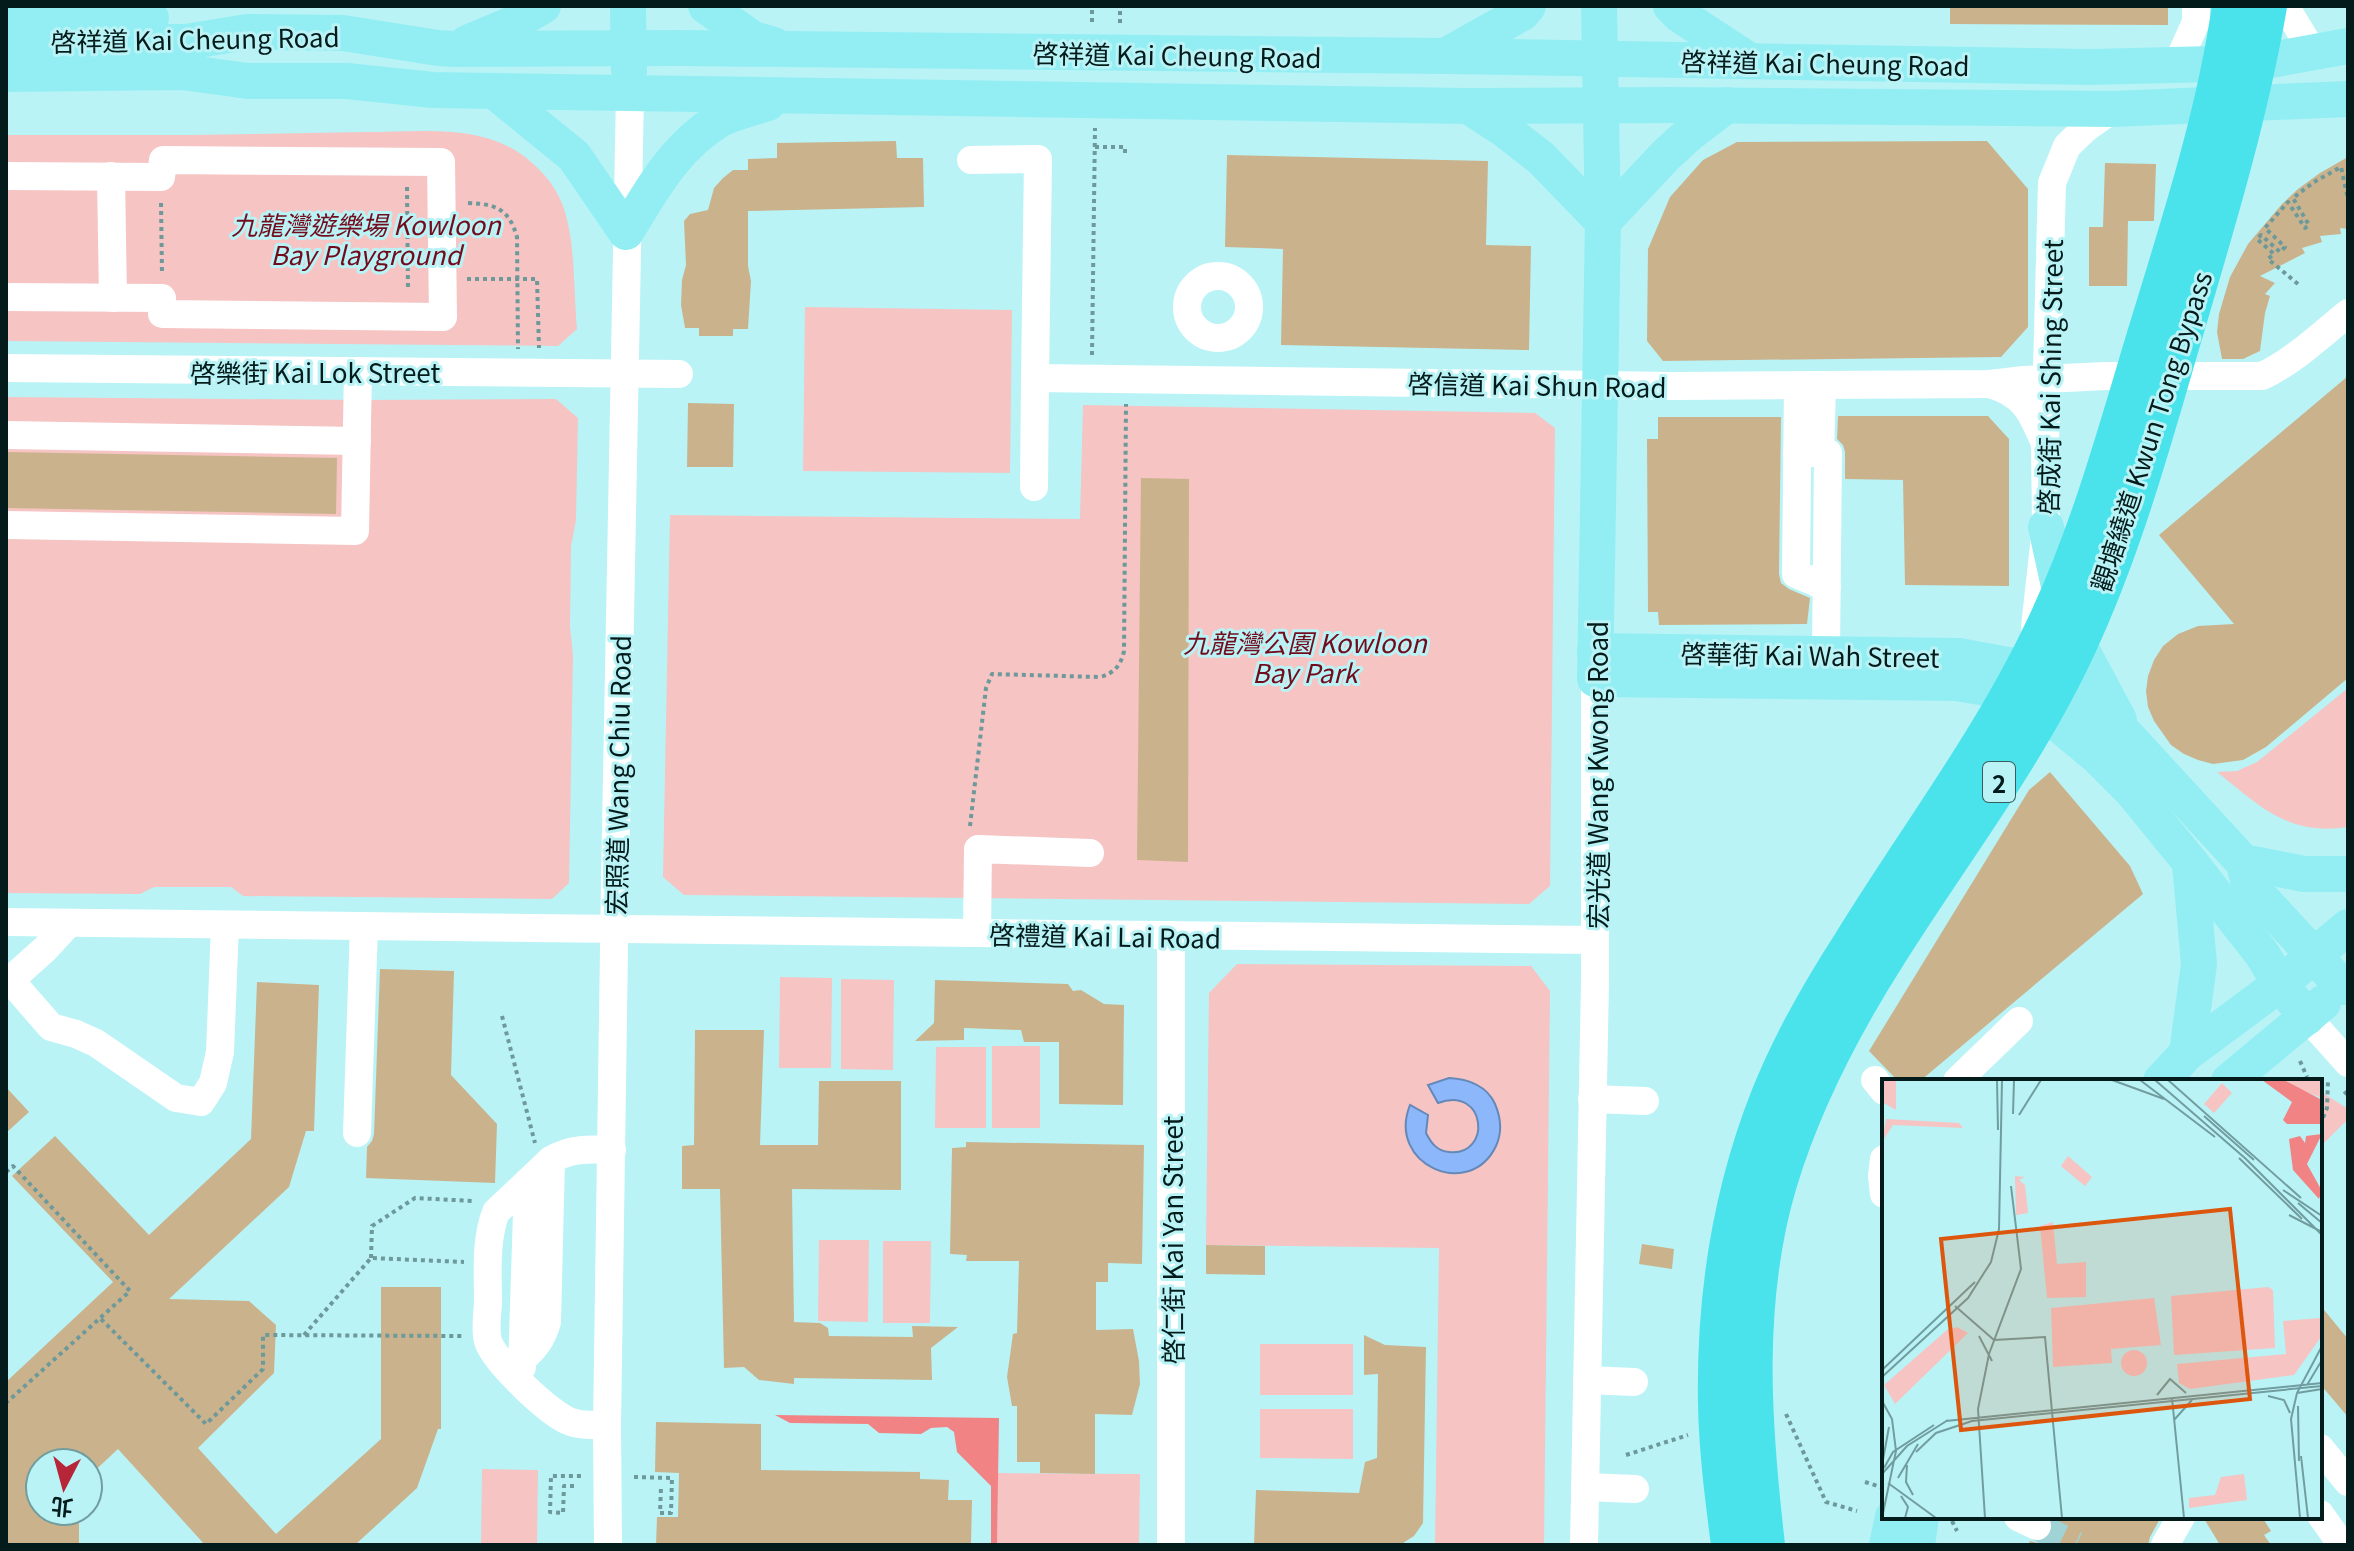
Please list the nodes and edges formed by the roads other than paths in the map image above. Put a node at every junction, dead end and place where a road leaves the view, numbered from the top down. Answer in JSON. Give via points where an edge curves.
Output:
{"nodes":[{"id":1,"x":543,"y":6,"type":"edge"},
{"id":2,"x":628,"y":6,"type":"edge"},
{"id":3,"x":706,"y":6,"type":"edge"},
{"id":4,"x":1528,"y":6,"type":"edge"},
{"id":5,"x":1599,"y":6,"type":"edge"},
{"id":6,"x":1671,"y":6,"type":"edge"},
{"id":7,"x":2196,"y":6,"type":"edge"},
{"id":8,"x":2232,"y":6,"type":"edge"},
{"id":9,"x":2267,"y":6,"type":"edge"},
{"id":10,"x":2285,"y":6,"type":"edge"},
{"id":11,"x":6,"y":15,"type":"edge"},
{"id":12,"x":247,"y":32,"type":"junction"},
{"id":13,"x":6,"y":42,"type":"edge"},
{"id":14,"x":629,"y":48,"type":"junction"},
{"id":15,"x":454,"y":49,"type":"junction"},
{"id":16,"x":791,"y":50,"type":"junction"},
{"id":17,"x":2331,"y":50,"type":"edge"},
{"id":18,"x":1446,"y":56,"type":"junction"},
{"id":19,"x":1601,"y":59,"type":"junction"},
{"id":20,"x":1750,"y":61,"type":"junction"},
{"id":21,"x":2177,"y":64,"type":"junction"},
{"id":22,"x":6,"y":74,"type":"edge"},
{"id":23,"x":248,"y":81,"type":"junction"},
{"id":24,"x":494,"y":91,"type":"junction"},
{"id":25,"x":630,"y":93,"type":"junction"},
{"id":26,"x":794,"y":94,"type":"junction"},
{"id":27,"x":6,"y":96,"type":"edge"},
{"id":28,"x":2348,"y":99,"type":"edge"},
{"id":29,"x":1727,"y":105,"type":"junction"},
{"id":30,"x":1468,"y":106,"type":"junction"},
{"id":31,"x":1600,"y":106,"type":"junction"},
{"id":32,"x":2113,"y":109,"type":"junction"},
{"id":33,"x":971,"y":160,"type":"dead end"},
{"id":34,"x":6,"y":176,"type":"edge"},
{"id":35,"x":111,"y":176,"type":"junction"},
{"id":36,"x":1603,"y":222,"type":"junction"},
{"id":37,"x":626,"y":232,"type":"junction"},
{"id":38,"x":6,"y":297,"type":"edge"},
{"id":39,"x":113,"y":298,"type":"junction"},
{"id":40,"x":2348,"y":313,"type":"edge"},
{"id":41,"x":1217,"y":337,"type":"dead end"},
{"id":42,"x":6,"y":368,"type":"edge"},
{"id":43,"x":358,"y":371,"type":"junction"},
{"id":44,"x":624,"y":373,"type":"junction"},
{"id":45,"x":679,"y":374,"type":"dead end"},
{"id":46,"x":1035,"y":378,"type":"junction"},
{"id":47,"x":2048,"y":379,"type":"junction"},
{"id":48,"x":1215,"y":380,"type":"junction"},
{"id":49,"x":1990,"y":384,"type":"junction"},
{"id":50,"x":1601,"y":385,"type":"junction"},
{"id":51,"x":1810,"y":385,"type":"junction"},
{"id":52,"x":6,"y":435,"type":"edge"},
{"id":53,"x":357,"y":441,"type":"junction"},
{"id":54,"x":2045,"y":443,"type":"junction"},
{"id":55,"x":1034,"y":487,"type":"dead end"},
{"id":56,"x":6,"y":525,"type":"edge"},
{"id":57,"x":2046,"y":527,"type":"junction"},
{"id":58,"x":1595,"y":665,"type":"junction"},
{"id":59,"x":1825,"y":673,"type":"junction"},
{"id":60,"x":2017,"y":680,"type":"junction"},
{"id":61,"x":2127,"y":736,"type":"junction"},
{"id":62,"x":1090,"y":853,"type":"dead end"},
{"id":63,"x":2190,"y":862,"type":"junction"},
{"id":64,"x":2243,"y":862,"type":"junction"},
{"id":65,"x":2348,"y":874,"type":"edge"},
{"id":66,"x":6,"y":922,"type":"edge"},
{"id":67,"x":69,"y":923,"type":"junction"},
{"id":68,"x":225,"y":925,"type":"junction"},
{"id":69,"x":364,"y":926,"type":"junction"},
{"id":70,"x":2348,"y":927,"type":"edge"},
{"id":71,"x":615,"y":929,"type":"junction"},
{"id":72,"x":977,"y":933,"type":"junction"},
{"id":73,"x":1171,"y":935,"type":"junction"},
{"id":74,"x":1595,"y":940,"type":"junction"},
{"id":75,"x":2314,"y":957,"type":"junction"},
{"id":76,"x":8,"y":982,"type":"edge"},
{"id":77,"x":2280,"y":984,"type":"junction"},
{"id":78,"x":2346,"y":988,"type":"edge"},
{"id":79,"x":2307,"y":1017,"type":"junction"},
{"id":80,"x":2019,"y":1021,"type":"dead end"},
{"id":81,"x":2187,"y":1053,"type":"junction"},
{"id":82,"x":2338,"y":1072,"type":"edge"},
{"id":83,"x":1959,"y":1079,"type":"edge"},
{"id":84,"x":2163,"y":1079,"type":"edge"},
{"id":85,"x":2231,"y":1079,"type":"edge"},
{"id":86,"x":1592,"y":1099,"type":"junction"},
{"id":87,"x":1645,"y":1101,"type":"dead end"},
{"id":88,"x":357,"y":1133,"type":"dead end"},
{"id":89,"x":612,"y":1150,"type":"junction"},
{"id":90,"x":544,"y":1154,"type":"junction"},
{"id":91,"x":516,"y":1369,"type":"junction"},
{"id":92,"x":1587,"y":1380,"type":"junction"},
{"id":93,"x":1634,"y":1382,"type":"dead end"},
{"id":94,"x":607,"y":1425,"type":"junction"},
{"id":95,"x":2322,"y":1450,"type":"edge"},
{"id":96,"x":2348,"y":1482,"type":"edge"},
{"id":97,"x":1585,"y":1487,"type":"junction"},
{"id":98,"x":1635,"y":1489,"type":"dead end"},
{"id":99,"x":2322,"y":1517,"type":"edge"},
{"id":100,"x":1893,"y":1519,"type":"edge"},
{"id":101,"x":1936,"y":1519,"type":"edge"},
{"id":102,"x":2180,"y":1519,"type":"edge"},
{"id":103,"x":608,"y":1545,"type":"edge"},
{"id":104,"x":1171,"y":1545,"type":"edge"},
{"id":105,"x":1584,"y":1545,"type":"edge"},
{"id":106,"x":1731,"y":1545,"type":"edge"},
{"id":107,"x":1765,"y":1545,"type":"edge"},
{"id":108,"x":1887,"y":1545,"type":"edge"},
{"id":109,"x":1917,"y":1545,"type":"edge"},
{"id":110,"x":2165,"y":1545,"type":"edge"},
{"id":111,"x":2337,"y":1545,"type":"edge"}],
"edges":[{"from":1,"to":15,"type":"main road"},
{"from":2,"to":14,"type":"main road","name":"宏照道 Wang Chiu Road"},
{"from":3,"to":16,"type":"main road","via":[[753,39]]},
{"from":4,"to":18,"type":"main road"},
{"from":5,"to":19,"type":"main road","name":"宏光道 Wang Kwong Road"},
{"from":6,"to":20,"type":"main road"},
{"from":7,"to":21,"type":"street","via":[[2196,22]]},
{"from":8,"to":106,"type":"highway","name":"觀塘繞道 Kwun Tong Bypass","number":"2","via":[[2187,202],[2100,491],[2064,589],[2010,697],[1806,1022],[1753,1147],[1730,1241],[1719,1341],[1720,1448]]},
{"from":9,"to":107,"type":"highway","name":"觀塘繞道 Kwun Tong Bypass","number":"2","via":[[2236,155],[2138,486],[2092,610],[2028,736],[1847,1020],[1808,1100],[1777,1183],[1757,1284],[1753,1347]]},
{"from":10,"to":17,"type":"street"},
{"from":11,"to":12,"type":"main road","via":[[184,18]]},
{"from":12,"to":13,"type":"main road","name":"啓祥道 Kai Cheung Road","via":[[186,42]]},
{"from":12,"to":15,"type":"main road","name":"啓祥道 Kai Cheung Road","via":[[343,33]]},
{"from":14,"to":15,"type":"main road","name":"啓祥道 Kai Cheung Road"},
{"from":14,"to":16,"type":"main road","name":"啓祥道 Kai Cheung Road"},
{"from":14,"to":25,"type":"main road","name":"宏照道 Wang Chiu Road"},
{"from":16,"to":18,"type":"main road","name":"啓祥道 Kai Cheung Road"},
{"from":17,"to":21,"type":"main road","name":"啓祥道 Kai Cheung Road","via":[[2254,63]]},
{"from":18,"to":19,"type":"main road","name":"啓祥道 Kai Cheung Road"},
{"from":19,"to":20,"type":"main road","name":"啓祥道 Kai Cheung Road"},
{"from":19,"to":31,"type":"main road","name":"宏光道 Wang Kwong Road"},
{"from":20,"to":21,"type":"main road","name":"啓祥道 Kai Cheung Road"},
{"from":22,"to":23,"type":"main road","name":"啓祥道 Kai Cheung Road","via":[[182,72]]},
{"from":23,"to":24,"type":"main road","name":"啓祥道 Kai Cheung Road","via":[[347,81]]},
{"from":23,"to":27,"type":"main road","via":[[183,95]]},
{"from":24,"to":25,"type":"main road","name":"啓祥道 Kai Cheung Road"},
{"from":24,"to":37,"type":"main road","via":[[574,156]]},
{"from":25,"to":26,"type":"main road","name":"啓祥道 Kai Cheung Road"},
{"from":25,"to":37,"type":"street","name":"宏照道 Wang Chiu Road"},
{"from":26,"to":30,"type":"main road","name":"啓祥道 Kai Cheung Road"},
{"from":26,"to":37,"type":"main road","via":[[723,118],[690,142],[659,178]]},
{"from":28,"to":32,"type":"main road","name":"啓祥道 Kai Cheung Road"},
{"from":29,"to":31,"type":"main road","name":"啓祥道 Kai Cheung Road"},
{"from":29,"to":32,"type":"main road","name":"啓祥道 Kai Cheung Road"},
{"from":29,"to":36,"type":"main road","via":[[1666,155]]},
{"from":30,"to":31,"type":"main road","name":"啓祥道 Kai Cheung Road"},
{"from":30,"to":36,"type":"main road","via":[[1541,158]]},
{"from":31,"to":36,"type":"main road","name":"宏光道 Wang Kwong Road"},
{"from":32,"to":47,"type":"street","name":"啓成街 Kai Shing Street","via":[[2067,146],[2052,183]]},
{"from":33,"to":46,"type":"street","via":[[1038,159]]},
{"from":34,"to":35,"type":"street"},
{"from":35,"to":39,"type":"street"},
{"from":35,"to":39,"type":"street","via":[[161,177],[163,160],[441,162],[443,317],[162,314],[162,298]]},
{"from":36,"to":50,"type":"main road","name":"宏光道 Wang Kwong Road"},
{"from":37,"to":44,"type":"street","name":"宏照道 Wang Chiu Road"},
{"from":38,"to":39,"type":"street"},
{"from":40,"to":47,"type":"street","name":"啓信道 Kai Shun Road","via":[[2262,376]]},
{"from":41,"to":48,"type":"street"},
{"from":42,"to":43,"type":"street","name":"啓樂街 Kai Lok Street"},
{"from":43,"to":44,"type":"street","name":"啓樂街 Kai Lok Street"},
{"from":43,"to":53,"type":"street"},
{"from":44,"to":45,"type":"street","name":"啓樂街 Kai Lok Street"},
{"from":44,"to":71,"type":"street","name":"宏照道 Wang Chiu Road"},
{"from":46,"to":48,"type":"street","name":"啓信道 Kai Shun Road","via":[[1088,367]]},
{"from":46,"to":55,"type":"street"},
{"from":47,"to":49,"type":"street","name":"啓信道 Kai Shun Road"},
{"from":47,"to":54,"type":"street","name":"啓成街 Kai Shing Street"},
{"from":48,"to":50,"type":"street","name":"啓信道 Kai Shun Road"},
{"from":49,"to":51,"type":"street","name":"啓信道 Kai Shun Road"},
{"from":49,"to":54,"type":"street","via":[[2008,389],[2028,407]]},
{"from":50,"to":51,"type":"street","name":"啓信道 Kai Shun Road"},
{"from":50,"to":58,"type":"main road","name":"宏光道 Wang Kwong Road"},
{"from":51,"to":59,"type":"street","via":[[1808,453],[1828,453]]},
{"from":52,"to":53,"type":"street"},
{"from":53,"to":56,"type":"street","via":[[355,531]]},
{"from":54,"to":57,"type":"street","name":"啓成街 Kai Shing Street"},
{"from":57,"to":60,"type":"street","name":"啓成街 Kai Shing Street","via":[[2035,626]]},
{"from":57,"to":61,"type":"main road","via":[[2072,632]]},
{"from":58,"to":59,"type":"main road","name":"啓華街 Kai Wah Street"},
{"from":58,"to":74,"type":"street","name":"宏光道 Wang Kwong Road"},
{"from":59,"to":60,"type":"main road","name":"啓華街 Kai Wah Street","via":[[1959,656]]},
{"from":60,"to":61,"type":"main road","via":[[2051,679]]},
{"from":60,"to":63,"type":"main road","via":[[2038,707],[2132,791]]},
{"from":61,"to":64,"type":"main road"},
{"from":62,"to":72,"type":"street","via":[[978,849]]},
{"from":63,"to":77,"type":"main road"},
{"from":63,"to":81,"type":"main road","via":[[2199,964]]},
{"from":64,"to":65,"type":"main road","via":[[2304,874]]},
{"from":64,"to":75,"type":"main road","via":[[2250,886]]},
{"from":66,"to":67,"type":"street"},
{"from":67,"to":68,"type":"street"},
{"from":67,"to":76,"type":"street"},
{"from":68,"to":69,"type":"street"},
{"from":68,"to":76,"type":"street","via":[[220,1052],[213,1083],[201,1102],[176,1098],[96,1043],[51,1027]]},
{"from":69,"to":71,"type":"street"},
{"from":69,"to":88,"type":"street","via":[[349,1045]]},
{"from":70,"to":75,"type":"main road"},
{"from":71,"to":72,"type":"street","name":"啓禮道 Kai Lai Road"},
{"from":71,"to":89,"type":"street","name":"宏照道 Wang Chiu Road"},
{"from":72,"to":73,"type":"street","name":"啓禮道 Kai Lai Road"},
{"from":73,"to":74,"type":"street","name":"啓禮道 Kai Lai Road"},
{"from":73,"to":104,"type":"street","name":"啓仁街 Kai Yan Street"},
{"from":74,"to":86,"type":"street","name":"宏光道 Wang Kwong Road"},
{"from":75,"to":77,"type":"main road"},
{"from":75,"to":78,"type":"main road"},
{"from":77,"to":79,"type":"main road"},
{"from":77,"to":81,"type":"main road"},
{"from":78,"to":79,"type":"main road"},
{"from":79,"to":82,"type":"street"},
{"from":79,"to":85,"type":"main road"},
{"from":80,"to":83,"type":"street"},
{"from":81,"to":84,"type":"main road"},
{"from":86,"to":87,"type":"street"},
{"from":86,"to":92,"type":"street","name":"宏光道 Wang Kwong Road"},
{"from":89,"to":90,"type":"street"},
{"from":89,"to":94,"type":"street","name":"宏照道 Wang Chiu Road"},
{"from":90,"to":91,"type":"street","via":[[520,1189]]},
{"from":90,"to":91,"type":"street","via":[[547,1322],[534,1350]]},
{"from":91,"to":94,"type":"street","via":[[555,1414],[570,1422]]},
{"from":92,"to":93,"type":"street"},
{"from":92,"to":97,"type":"street","name":"宏光道 Wang Kwong Road"},
{"from":94,"to":103,"type":"street","name":"宏照道 Wang Chiu Road"},
{"from":95,"to":96,"type":"street"},
{"from":97,"to":98,"type":"street"},
{"from":97,"to":105,"type":"street","name":"宏光道 Wang Kwong Road"},
{"from":99,"to":111,"type":"street"},
{"from":100,"to":108,"type":"main road"},
{"from":101,"to":109,"type":"main road"},
{"from":102,"to":110,"type":"street"}]}
